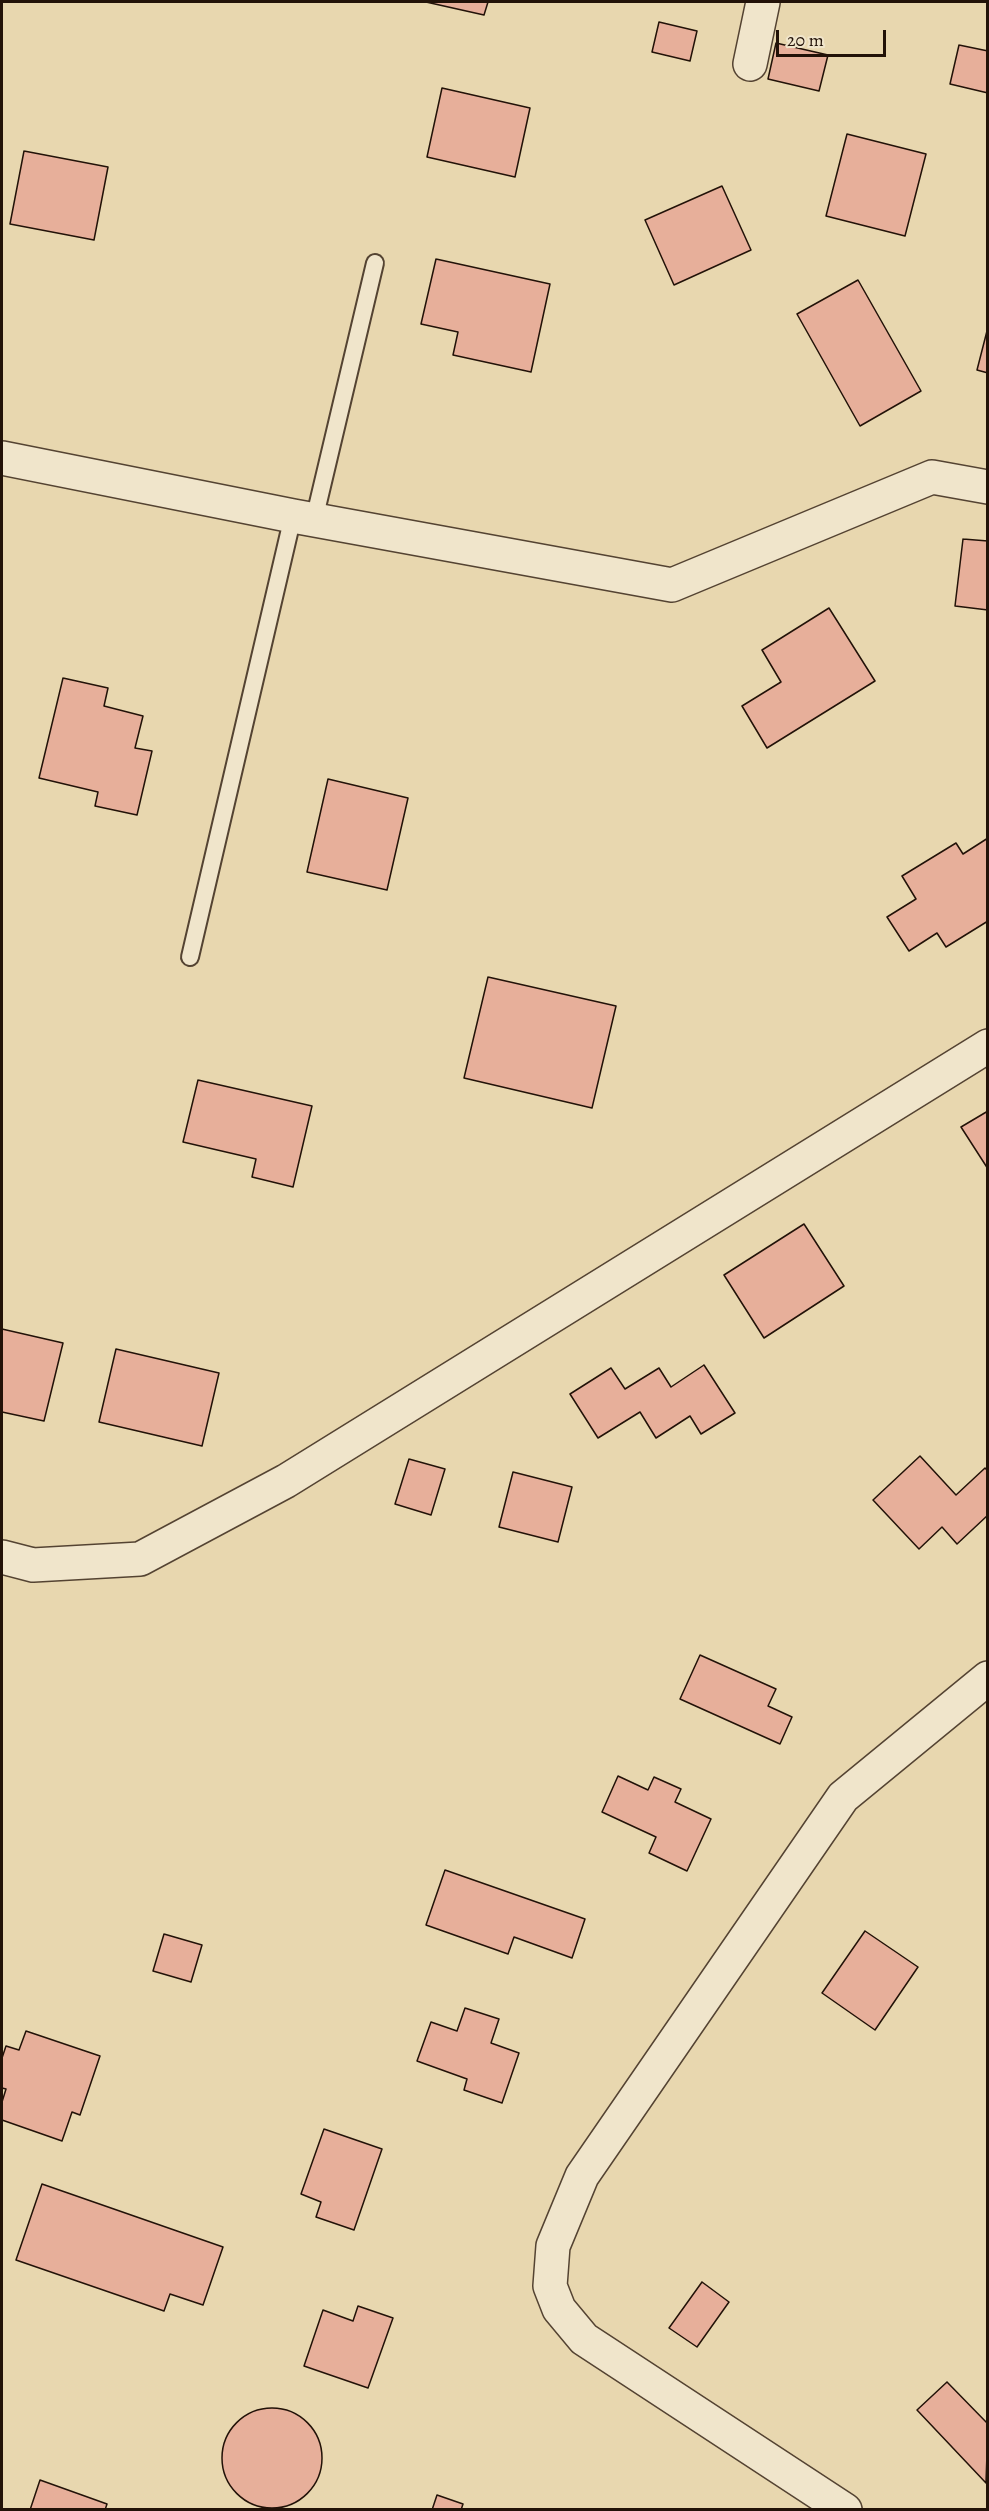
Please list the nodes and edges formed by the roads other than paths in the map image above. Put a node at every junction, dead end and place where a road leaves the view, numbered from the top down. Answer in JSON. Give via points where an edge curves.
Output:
{"nodes":[{"id":1,"x":764,"y":2,"type":"edge"},
{"id":2,"x":750,"y":64,"type":"dead end"},
{"id":3,"x":375,"y":263,"type":"dead end"},
{"id":4,"x":2,"y":458,"type":"edge"},
{"id":5,"x":987,"y":487,"type":"edge"},
{"id":6,"x":304,"y":518,"type":"junction"},
{"id":7,"x":190,"y":957,"type":"dead end"},
{"id":8,"x":987,"y":1046,"type":"edge"},
{"id":9,"x":2,"y":1557,"type":"edge"},
{"id":10,"x":987,"y":1677,"type":"edge"},
{"id":11,"x":845,"y":2510,"type":"edge"}],
"edges":[{"from":1,"to":2,"type":"street"},
{"from":3,"to":6,"type":"lane"},
{"from":4,"to":6,"type":"street"},
{"from":5,"to":6,"type":"street","via":[[932,477],[672,585]]},
{"from":6,"to":7,"type":"lane"},
{"from":8,"to":9,"type":"street","via":[[286,1481],[140,1559],[33,1565]]},
{"from":10,"to":11,"type":"street","via":[[843,1797],[582,2176],[553,2246],[550,2286],[559,2309],[584,2339]]}]}
